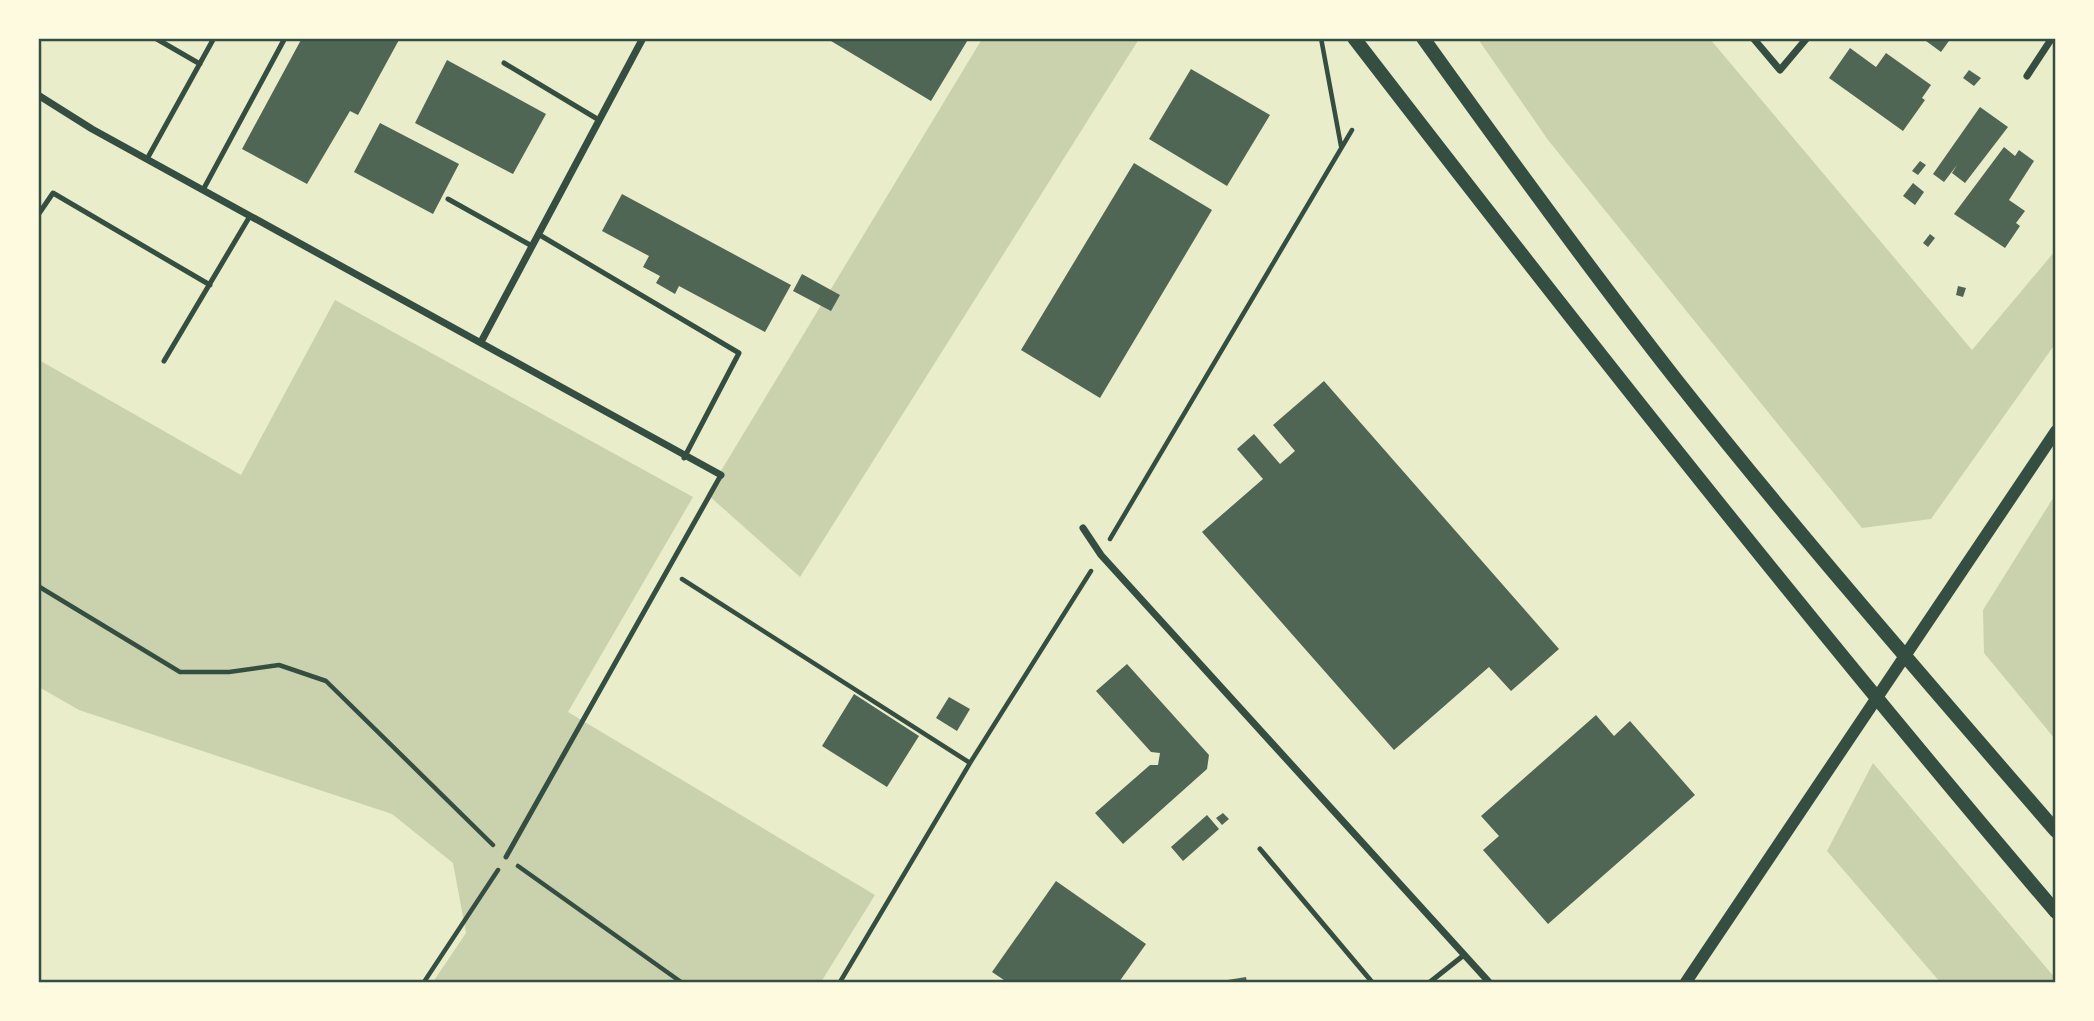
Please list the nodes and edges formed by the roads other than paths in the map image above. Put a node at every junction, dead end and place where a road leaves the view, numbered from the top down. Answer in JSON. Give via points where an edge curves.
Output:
{"nodes":[{"id":1,"x":155,"y":38,"type":"edge"},
{"id":2,"x":214,"y":38,"type":"edge"},
{"id":3,"x":285,"y":38,"type":"edge"},
{"id":4,"x":643,"y":38,"type":"edge"},
{"id":5,"x":1354,"y":38,"type":"edge"},
{"id":6,"x":1423,"y":38,"type":"edge"},
{"id":7,"x":1753,"y":38,"type":"edge"},
{"id":8,"x":1807,"y":38,"type":"edge"},
{"id":9,"x":2052,"y":38,"type":"edge"},
{"id":10,"x":504,"y":63,"type":"dead end"},
{"id":11,"x":200,"y":64,"type":"junction"},
{"id":12,"x":2028,"y":76,"type":"dead end"},
{"id":13,"x":38,"y":95,"type":"edge"},
{"id":14,"x":599,"y":120,"type":"junction"},
{"id":15,"x":147,"y":159,"type":"junction"},
{"id":16,"x":203,"y":190,"type":"junction"},
{"id":17,"x":448,"y":198,"type":"dead end"},
{"id":18,"x":38,"y":215,"type":"edge"},
{"id":19,"x":250,"y":216,"type":"junction"},
{"id":20,"x":538,"y":234,"type":"junction"},
{"id":21,"x":532,"y":246,"type":"junction"},
{"id":22,"x":210,"y":285,"type":"junction"},
{"id":23,"x":481,"y":342,"type":"junction"},
{"id":24,"x":164,"y":361,"type":"dead end"},
{"id":25,"x":2056,"y":431,"type":"edge"},
{"id":26,"x":684,"y":458,"type":"junction"},
{"id":27,"x":721,"y":475,"type":"joint"},
{"id":28,"x":1083,"y":528,"type":"dead end"},
{"id":29,"x":1906,"y":657,"type":"junction"},
{"id":30,"x":1877,"y":702,"type":"junction"},
{"id":31,"x":2056,"y":831,"type":"edge"},
{"id":32,"x":1260,"y":849,"type":"dead end"},
{"id":33,"x":506,"y":858,"type":"road end"},
{"id":34,"x":2056,"y":912,"type":"edge"},
{"id":35,"x":1464,"y":955,"type":"junction"},
{"id":36,"x":1372,"y":982,"type":"edge"},
{"id":37,"x":1430,"y":982,"type":"edge"},
{"id":38,"x":1489,"y":982,"type":"edge"},
{"id":39,"x":1686,"y":982,"type":"edge"}],
"edges":[{"from":1,"to":11,"type":"lane"},
{"from":2,"to":11,"type":"lane"},
{"from":3,"to":16,"type":"lane"},
{"from":4,"to":14,"type":"street"},
{"from":5,"to":30,"type":"main road","via":[[1615,377]]},
{"from":6,"to":29,"type":"main road","via":[[1679,383]]},
{"from":7,"to":8,"type":"street","via":[[1780,70]]},
{"from":9,"to":12,"type":"street"},
{"from":10,"to":14,"type":"lane"},
{"from":11,"to":15,"type":"lane"},
{"from":13,"to":15,"type":"street"},
{"from":14,"to":20,"type":"street"},
{"from":15,"to":16,"type":"street"},
{"from":16,"to":19,"type":"street"},
{"from":17,"to":21,"type":"lane"},
{"from":18,"to":22,"type":"lane","via":[[53,193]]},
{"from":19,"to":22,"type":"lane"},
{"from":19,"to":23,"type":"street"},
{"from":20,"to":21,"type":"street"},
{"from":20,"to":26,"type":"lane","via":[[739,353]]},
{"from":21,"to":23,"type":"street"},
{"from":22,"to":24,"type":"lane"},
{"from":23,"to":26,"type":"street"},
{"from":25,"to":29,"type":"street"},
{"from":26,"to":27,"type":"street"},
{"from":27,"to":33,"type":"lane"},
{"from":28,"to":35,"type":"street","via":[[1101,555]]},
{"from":29,"to":30,"type":"street"},
{"from":29,"to":31,"type":"main road"},
{"from":30,"to":34,"type":"main road"},
{"from":30,"to":39,"type":"street"},
{"from":32,"to":36,"type":"lane"},
{"from":35,"to":37,"type":"lane"},
{"from":35,"to":38,"type":"street"}]}
